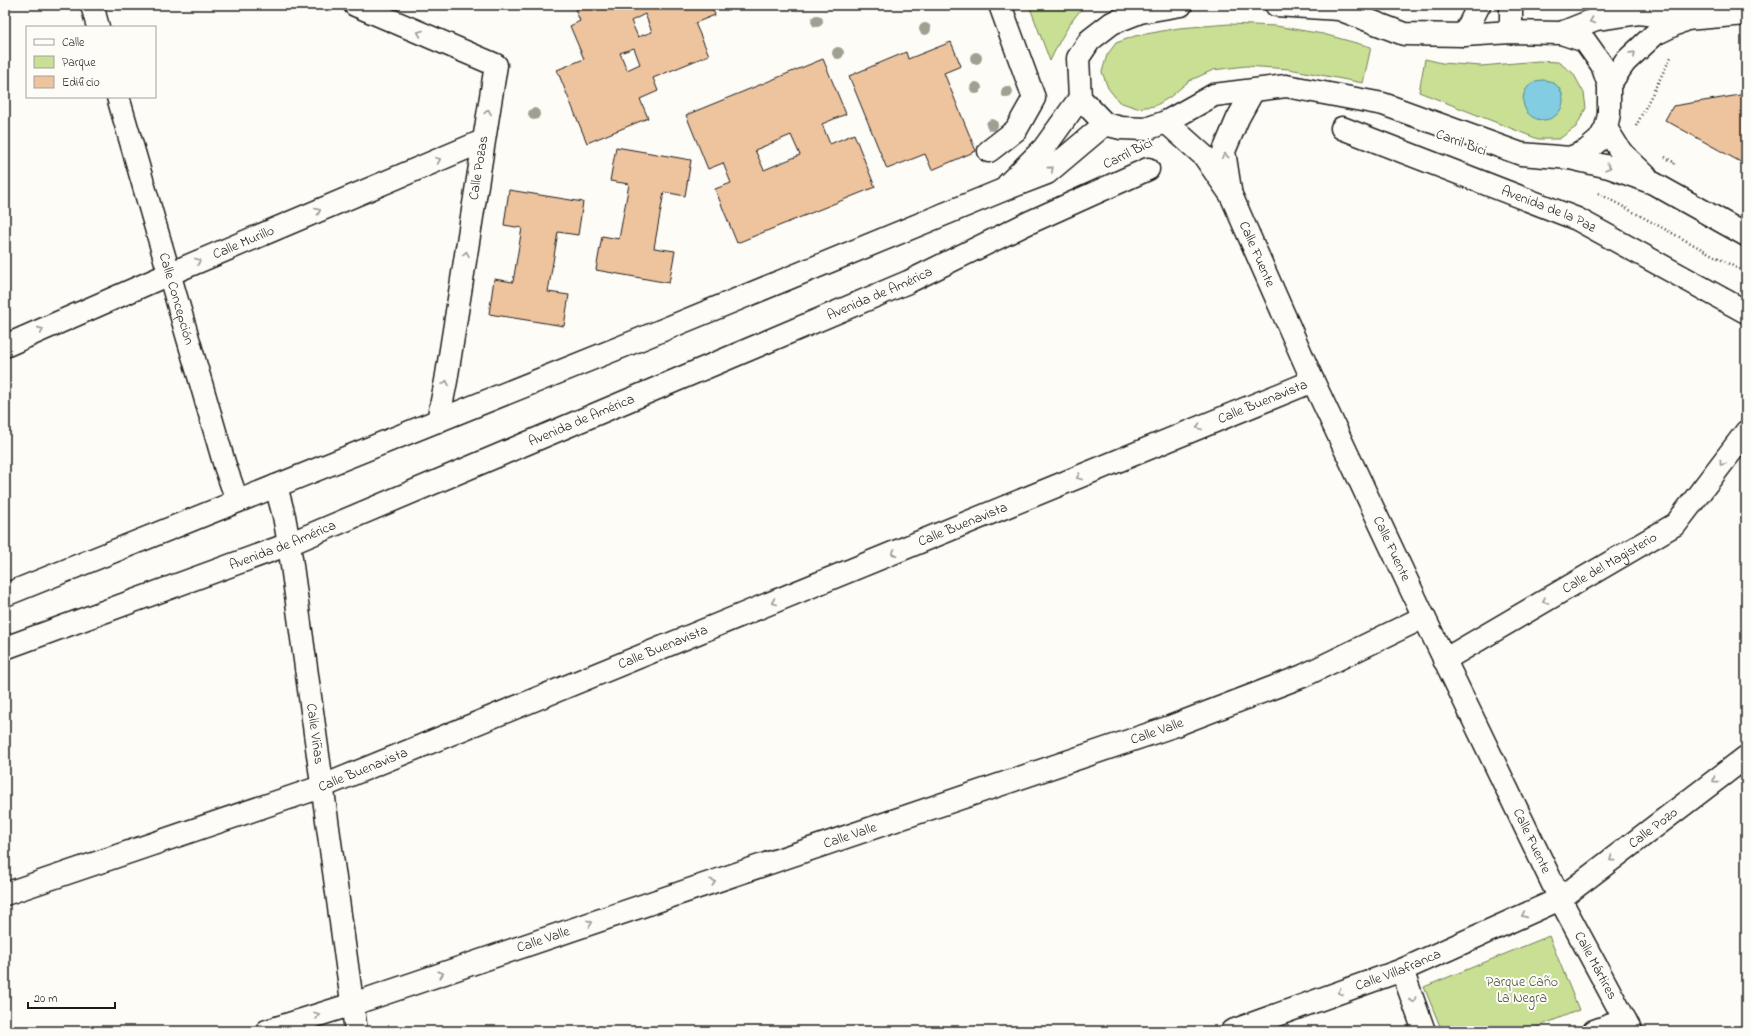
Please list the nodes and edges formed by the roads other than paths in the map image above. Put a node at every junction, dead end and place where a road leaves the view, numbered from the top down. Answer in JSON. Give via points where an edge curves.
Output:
{"nodes":[{"id":1,"x":92,"y":5,"type":"edge"},
{"id":2,"x":355,"y":5,"type":"edge"},
{"id":3,"x":1000,"y":5,"type":"edge"},
{"id":4,"x":1181,"y":5,"type":"edge"},
{"id":5,"x":1276,"y":5,"type":"edge"},
{"id":6,"x":1479,"y":5,"type":"edge"},
{"id":7,"x":1512,"y":5,"type":"edge"},
{"id":8,"x":1337,"y":7,"type":"edge"},
{"id":9,"x":1746,"y":14,"type":"edge"},
{"id":10,"x":1686,"y":19,"type":"junction"},
{"id":11,"x":98,"y":26,"type":"edge"},
{"id":12,"x":1511,"y":32,"type":"junction"},
{"id":13,"x":1561,"y":33,"type":"junction"},
{"id":14,"x":1464,"y":35,"type":"junction"},
{"id":15,"x":1609,"y":85,"type":"junction"},
{"id":16,"x":1253,"y":91,"type":"junction"},
{"id":17,"x":118,"y":98,"type":"edge"},
{"id":18,"x":1080,"y":98,"type":"junction"},
{"id":19,"x":1166,"y":122,"type":"junction"},
{"id":20,"x":1106,"y":124,"type":"junction"},
{"id":21,"x":1342,"y":128,"type":"dead end"},
{"id":22,"x":1606,"y":128,"type":"junction"},
{"id":23,"x":483,"y":141,"type":"junction"},
{"id":24,"x":989,"y":151,"type":"dead end"},
{"id":25,"x":1570,"y":158,"type":"junction"},
{"id":26,"x":1148,"y":168,"type":"dead end"},
{"id":27,"x":1657,"y":185,"type":"junction"},
{"id":28,"x":1003,"y":190,"type":"junction"},
{"id":29,"x":1231,"y":195,"type":"junction"},
{"id":30,"x":1746,"y":235,"type":"edge"},
{"id":31,"x":169,"y":274,"type":"junction"},
{"id":32,"x":1746,"y":312,"type":"edge"},
{"id":33,"x":5,"y":346,"type":"edge"},
{"id":34,"x":1313,"y":381,"type":"junction"},
{"id":35,"x":438,"y":421,"type":"junction"},
{"id":36,"x":1746,"y":432,"type":"edge"},
{"id":37,"x":276,"y":486,"type":"junction"},
{"id":38,"x":237,"y":500,"type":"junction"},
{"id":39,"x":289,"y":544,"type":"junction"},
{"id":40,"x":5,"y":595,"type":"edge"},
{"id":41,"x":1424,"y":617,"type":"junction"},
{"id":42,"x":5,"y":648,"type":"edge"},
{"id":43,"x":1444,"y":660,"type":"junction"},
{"id":44,"x":1746,"y":757,"type":"edge"},
{"id":45,"x":321,"y":787,"type":"junction"},
{"id":46,"x":5,"y":894,"type":"edge"},
{"id":47,"x":1560,"y":899,"type":"junction"},
{"id":48,"x":1402,"y":970,"type":"junction"},
{"id":49,"x":352,"y":1004,"type":"junction"},
{"id":50,"x":1628,"y":1025,"type":"edge"},
{"id":51,"x":267,"y":1031,"type":"edge"},
{"id":52,"x":356,"y":1031,"type":"edge"},
{"id":53,"x":1232,"y":1031,"type":"edge"},
{"id":54,"x":1424,"y":1031,"type":"edge"},
{"id":55,"x":1594,"y":1031,"type":"edge"}],
"edges":[{"from":1,"to":11,"type":"street"},
{"from":23,"to":2,"type":"street","name":"Calle Pozas","one_way":true,"via":[[496,65]]},
{"from":3,"to":24,"type":"street","via":[[1034,98],[1016,130]]},
{"from":4,"to":18,"type":"street","via":[[1140,12],[1112,23],[1090,40],[1078,58]]},
{"from":5,"to":8,"type":"street"},
{"from":6,"to":14,"type":"street"},
{"from":7,"to":12,"type":"street"},
{"from":8,"to":14,"type":"street","via":[[1404,34]]},
{"from":9,"to":10,"type":"street"},
{"from":10,"to":13,"type":"street","one_way":true,"via":[[1639,13],[1596,19]]},
{"from":15,"to":10,"type":"street","one_way":true,"via":[[1625,62],[1655,34]]},
{"from":12,"to":13,"type":"street"},
{"from":12,"to":14,"type":"street"},
{"from":13,"to":15,"type":"street","via":[[1585,41],[1602,65]]},
{"from":15,"to":22,"type":"street","via":[[1609,114]]},
{"from":16,"to":19,"type":"street","via":[[1214,95]]},
{"from":16,"to":25,"type":"street","via":[[1286,86],[1383,104],[1521,154]]},
{"from":29,"to":16,"type":"street","name":"Calle Fuente","one_way":true,"via":[[1224,151]]},
{"from":17,"to":31,"type":"street","name":"Calle Concepción"},
{"from":18,"to":20,"type":"street"},
{"from":18,"to":28,"type":"street","via":[[1044,148]]},
{"from":19,"to":20,"type":"street","via":[[1146,129],[1121,128]]},
{"from":19,"to":29,"type":"street","name":"Calle Fuente","via":[[1204,156]]},
{"from":28,"to":20,"type":"street","one_way":true,"via":[[1047,173]]},
{"from":21,"to":32,"type":"street","name":"Avenida de la Paz","via":[[1577,219]]},
{"from":22,"to":25,"type":"street","via":[[1599,140],[1586,152]]},
{"from":22,"to":27,"type":"street","via":[[1621,152]]},
{"from":31,"to":23,"type":"street","name":"Calle Murillo","one_way":true},
{"from":35,"to":23,"type":"street","name":"Calle Pozas","one_way":true},
{"from":25,"to":27,"type":"street","one_way":true,"via":[[1609,167]]},
{"from":26,"to":39,"type":"street","name":"Avenida de América","via":[[908,282]]},
{"from":27,"to":30,"type":"street"},
{"from":28,"to":35,"type":"street"},
{"from":29,"to":34,"type":"street","name":"Calle Fuente"},
{"from":33,"to":31,"type":"street","name":"Calle Murillo","one_way":true},
{"from":31,"to":38,"type":"street","name":"Calle Concepción"},
{"from":34,"to":41,"type":"street","name":"Calle Fuente"},
{"from":34,"to":45,"type":"street","name":"Calle Buenavista","one_way":true},
{"from":35,"to":37,"type":"street"},
{"from":36,"to":43,"type":"street","name":"Calle del Magisterio","one_way":true,"via":[[1676,524]]},
{"from":37,"to":38,"type":"street"},
{"from":37,"to":39,"type":"street","name":"Calle Viñas"},
{"from":38,"to":40,"type":"street"},
{"from":39,"to":42,"type":"street","name":"Avenida de América"},
{"from":39,"to":45,"type":"street","name":"Calle Viñas"},
{"from":41,"to":43,"type":"street","name":"Calle Fuente"},
{"from":49,"to":41,"type":"street","name":"Calle Valle","one_way":true,"via":[[1170,727],[1303,676]]},
{"from":43,"to":47,"type":"street","name":"Calle Fuente"},
{"from":44,"to":47,"type":"street","name":"Calle Pozo","one_way":true},
{"from":45,"to":46,"type":"street","name":"Calle Buenavista"},
{"from":45,"to":49,"type":"street","name":"Calle Viñas"},
{"from":47,"to":48,"type":"street","name":"Calle Villafranca","one_way":true},
{"from":47,"to":50,"type":"street","name":"Calle Mártires"},
{"from":48,"to":53,"type":"street","name":"Calle Villafranca","one_way":true},
{"from":48,"to":54,"type":"street","one_way":true},
{"from":51,"to":49,"type":"street","name":"Calle Valle","one_way":true},
{"from":49,"to":52,"type":"street","name":"Calle Viñas"},
{"from":50,"to":55,"type":"street"}]}
